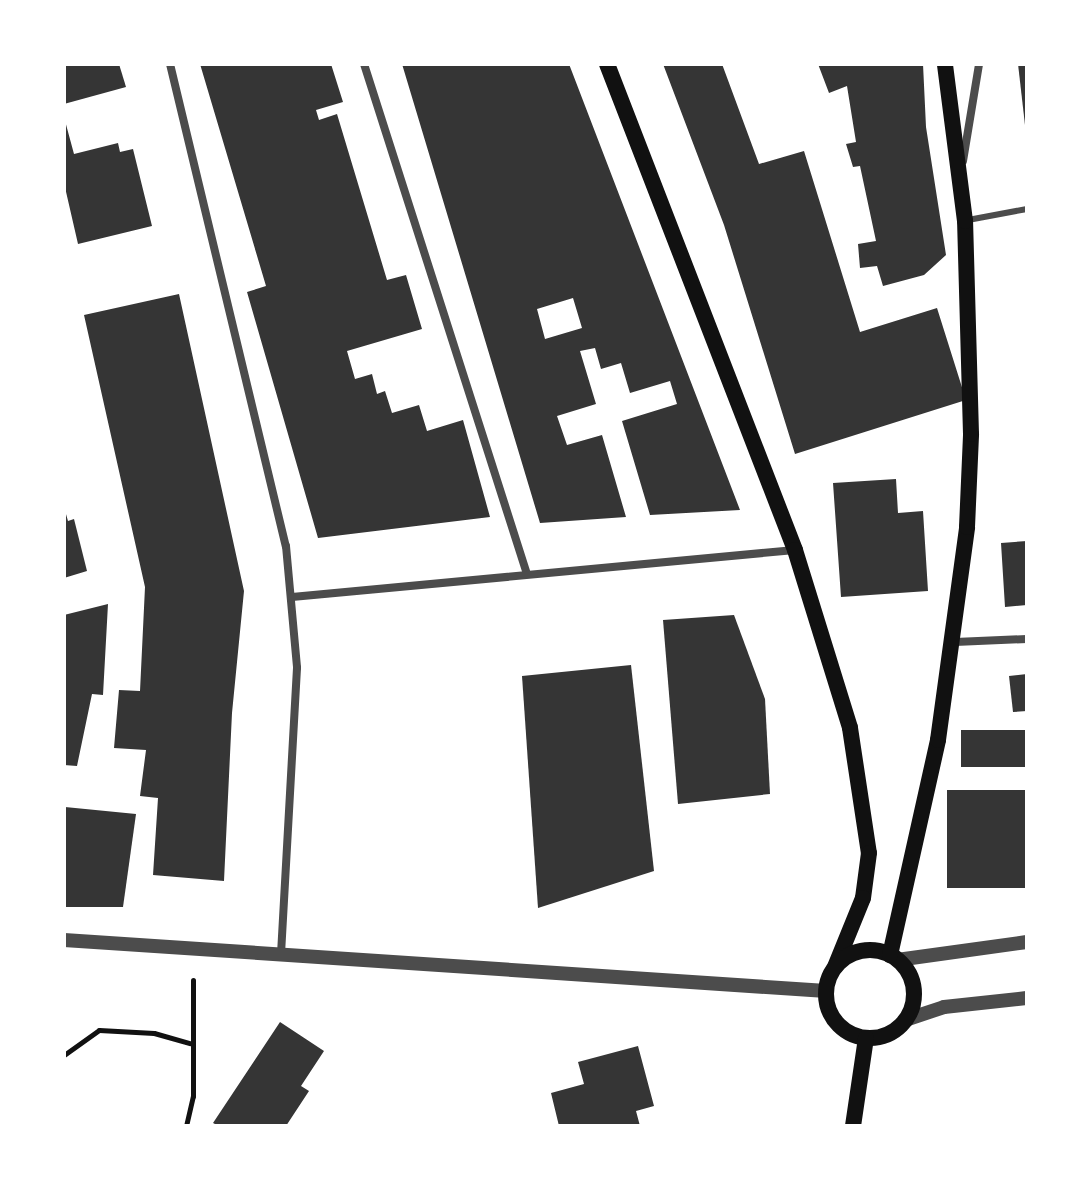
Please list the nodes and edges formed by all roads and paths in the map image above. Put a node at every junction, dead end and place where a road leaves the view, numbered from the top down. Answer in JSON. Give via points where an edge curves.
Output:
{"nodes":[{"id":1,"x":170,"y":64,"type":"edge"},
{"id":2,"x":364,"y":64,"type":"edge"},
{"id":3,"x":607,"y":64,"type":"edge"},
{"id":4,"x":945,"y":64,"type":"edge"},
{"id":5,"x":979,"y":64,"type":"edge"},
{"id":6,"x":961,"y":174,"type":"junction"},
{"id":7,"x":1027,"y":209,"type":"edge"},
{"id":8,"x":965,"y":221,"type":"junction"},
{"id":9,"x":795,"y":550,"type":"junction"},
{"id":10,"x":527,"y":574,"type":"junction"},
{"id":11,"x":292,"y":597,"type":"junction"},
{"id":12,"x":1027,"y":639,"type":"edge"},
{"id":13,"x":955,"y":642,"type":"junction"},
{"id":14,"x":64,"y":940,"type":"edge"},
{"id":15,"x":1027,"y":942,"type":"edge"},
{"id":16,"x":196,"y":947,"type":"junction"},
{"id":17,"x":281,"y":952,"type":"junction"},
{"id":18,"x":894,"y":958,"type":"junction"},
{"id":19,"x":835,"y":967,"type":"junction"},
{"id":20,"x":826,"y":991,"type":"junction"},
{"id":21,"x":1027,"y":998,"type":"edge"},
{"id":22,"x":905,"y":1020,"type":"junction"},
{"id":23,"x":866,"y":1038,"type":"junction"},
{"id":24,"x":190,"y":1043,"type":"junction"},
{"id":25,"x":64,"y":1055,"type":"edge"},
{"id":26,"x":186,"y":1126,"type":"edge"},
{"id":27,"x":853,"y":1126,"type":"edge"}],
"edges":[{"from":1,"to":11,"type":"street","via":[[277,501]]},
{"from":2,"to":10,"type":"street"},
{"from":3,"to":9,"type":"main road"},
{"from":4,"to":6,"type":"main road"},
{"from":5,"to":6,"type":"street"},
{"from":6,"to":8,"type":"main road"},
{"from":7,"to":8,"type":"lane"},
{"from":8,"to":13,"type":"main road","via":[[971,434]]},
{"from":9,"to":10,"type":"street"},
{"from":9,"to":19,"type":"main road","via":[[850,728],[868,830],[863,898]]},
{"from":10,"to":11,"type":"street"},
{"from":11,"to":17,"type":"street","via":[[297,668]]},
{"from":12,"to":13,"type":"street"},
{"from":13,"to":18,"type":"main road"},
{"from":14,"to":16,"type":"street"},
{"from":15,"to":18,"type":"street"},
{"from":16,"to":17,"type":"street"},
{"from":16,"to":24,"type":"path"},
{"from":17,"to":20,"type":"street"},
{"from":18,"to":19,"type":"main road","via":[[860,951]]},
{"from":18,"to":22,"type":"main road","via":[[914,992]]},
{"from":19,"to":20,"type":"main road"},
{"from":20,"to":23,"type":"main road","via":[[836,1023]]},
{"from":21,"to":22,"type":"street","via":[[944,1007]]},
{"from":22,"to":23,"type":"main road","via":[[887,1035]]},
{"from":23,"to":27,"type":"main road"},
{"from":24,"to":25,"type":"path","via":[[154,1033],[99,1030]]},
{"from":24,"to":26,"type":"path","via":[[193,1096]]}]}
